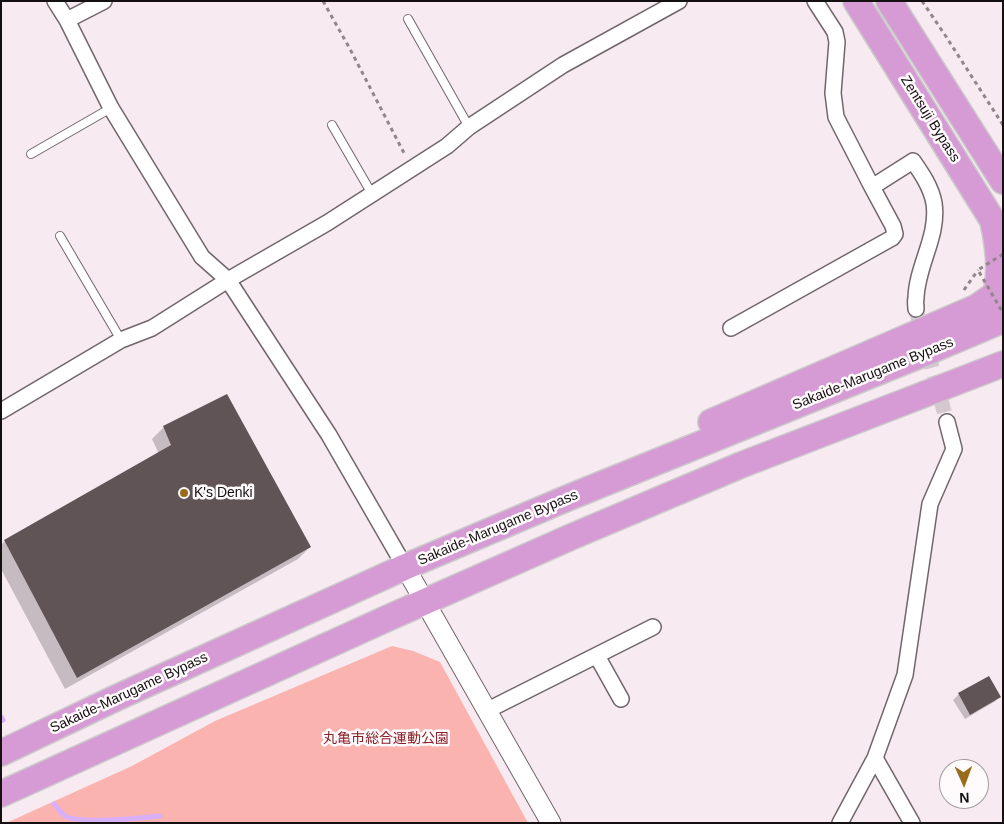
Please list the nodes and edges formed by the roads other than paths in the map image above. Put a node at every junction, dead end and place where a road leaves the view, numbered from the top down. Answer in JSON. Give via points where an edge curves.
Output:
{"nodes":[{"id":1,"x":55,"y":1,"type":"edge"},
{"id":2,"x":104,"y":1,"type":"edge"},
{"id":3,"x":679,"y":1,"type":"edge"},
{"id":4,"x":815,"y":1,"type":"edge"},
{"id":5,"x":856,"y":1,"type":"edge"},
{"id":6,"x":889,"y":1,"type":"edge"},
{"id":7,"x":408,"y":19,"type":"dead end"},
{"id":8,"x":67,"y":20,"type":"junction"},
{"id":9,"x":111,"y":108,"type":"junction"},
{"id":10,"x":332,"y":125,"type":"dead end"},
{"id":11,"x":469,"y":127,"type":"junction"},
{"id":12,"x":31,"y":154,"type":"dead end"},
{"id":13,"x":1003,"y":181,"type":"edge"},
{"id":14,"x":872,"y":187,"type":"junction"},
{"id":15,"x":372,"y":194,"type":"junction"},
{"id":16,"x":998,"y":229,"type":"edge"},
{"id":17,"x":60,"y":236,"type":"dead end"},
{"id":18,"x":228,"y":280,"type":"junction"},
{"id":19,"x":1000,"y":303,"type":"edge"},
{"id":20,"x":916,"y":309,"type":"tunnel mouth"},
{"id":21,"x":1003,"y":320,"type":"edge"},
{"id":22,"x":731,"y":328,"type":"dead end"},
{"id":23,"x":121,"y":340,"type":"junction"},
{"id":24,"x":918,"y":356,"type":"junction"},
{"id":25,"x":1003,"y":364,"type":"edge"},
{"id":26,"x":1,"y":412,"type":"edge"},
{"id":27,"x":947,"y":422,"type":"tunnel mouth"},
{"id":28,"x":570,"y":497,"type":"junction"},
{"id":29,"x":405,"y":567,"type":"junction"},
{"id":30,"x":425,"y":601,"type":"junction"},
{"id":31,"x":654,"y":627,"type":"dead end"},
{"id":32,"x":597,"y":656,"type":"junction"},
{"id":33,"x":116,"y":698,"type":"junction"},
{"id":34,"x":621,"y":699,"type":"dead end"},
{"id":35,"x":486,"y":711,"type":"junction"},
{"id":36,"x":152,"y":724,"type":"junction"},
{"id":37,"x":1,"y":745,"type":"edge"},
{"id":38,"x":1,"y":753,"type":"edge"},
{"id":39,"x":875,"y":758,"type":"junction"},
{"id":40,"x":1,"y":794,"type":"edge"},
{"id":41,"x":1,"y":806,"type":"edge"},
{"id":42,"x":552,"y":823,"type":"edge"},
{"id":43,"x":840,"y":823,"type":"edge"},
{"id":44,"x":912,"y":823,"type":"edge"}],
"edges":[{"from":1,"to":8,"type":"street"},
{"from":2,"to":8,"type":"street"},
{"from":3,"to":11,"type":"street","via":[[563,65]]},
{"from":4,"to":14,"type":"street","via":[[835,32],[837,42],[833,92],[836,118]]},
{"from":5,"to":16,"type":"highway","name":"Zentsuji Bypass"},
{"from":6,"to":13,"type":"highway","name":"Zentsuji Bypass"},
{"from":7,"to":11,"type":"lane"},
{"from":8,"to":9,"type":"street"},
{"from":9,"to":12,"type":"lane"},
{"from":9,"to":18,"type":"street","via":[[202,257]]},
{"from":10,"to":15,"type":"lane"},
{"from":11,"to":15,"type":"street","via":[[447,146]]},
{"from":14,"to":20,"type":"street","via":[[913,161],[927,182],[934,203],[934,228],[919,278]]},
{"from":14,"to":22,"type":"street","via":[[893,226],[895,234],[892,238]]},
{"from":15,"to":18,"type":"street"},
{"from":16,"to":19,"type":"highway","name":"Zentsuji Bypass"},
{"from":17,"to":23,"type":"lane"},
{"from":18,"to":23,"type":"street","via":[[152,328]]},
{"from":18,"to":29,"type":"street","via":[[329,435]]},
{"from":19,"to":24,"type":"highway","via":[[992,304],[981,315]]},
{"from":19,"to":28,"type":"highway","via":[[977,307],[694,429]]},
{"from":21,"to":24,"type":"highway","name":"Sakaide-Marugame Bypass"},
{"from":23,"to":26,"type":"street"},
{"from":24,"to":28,"type":"highway","name":"Sakaide-Marugame Bypass"},
{"from":25,"to":30,"type":"highway","via":[[741,465]]},
{"from":27,"to":39,"type":"street","via":[[954,449],[930,504],[904,675]]},
{"from":28,"to":29,"type":"highway","name":"Sakaide-Marugame Bypass"},
{"from":29,"to":30,"type":"street"},
{"from":29,"to":33,"type":"highway","name":"Sakaide-Marugame Bypass"},
{"from":30,"to":35,"type":"street"},
{"from":30,"to":36,"type":"highway"},
{"from":31,"to":32,"type":"street"},
{"from":32,"to":34,"type":"street"},
{"from":32,"to":35,"type":"street"},
{"from":33,"to":37,"type":"highway"},
{"from":33,"to":38,"type":"highway","name":"Sakaide-Marugame Bypass"},
{"from":35,"to":42,"type":"street"},
{"from":36,"to":40,"type":"highway"},
{"from":36,"to":41,"type":"highway","via":[[49,784]]},
{"from":39,"to":43,"type":"street"},
{"from":39,"to":44,"type":"street"}]}
